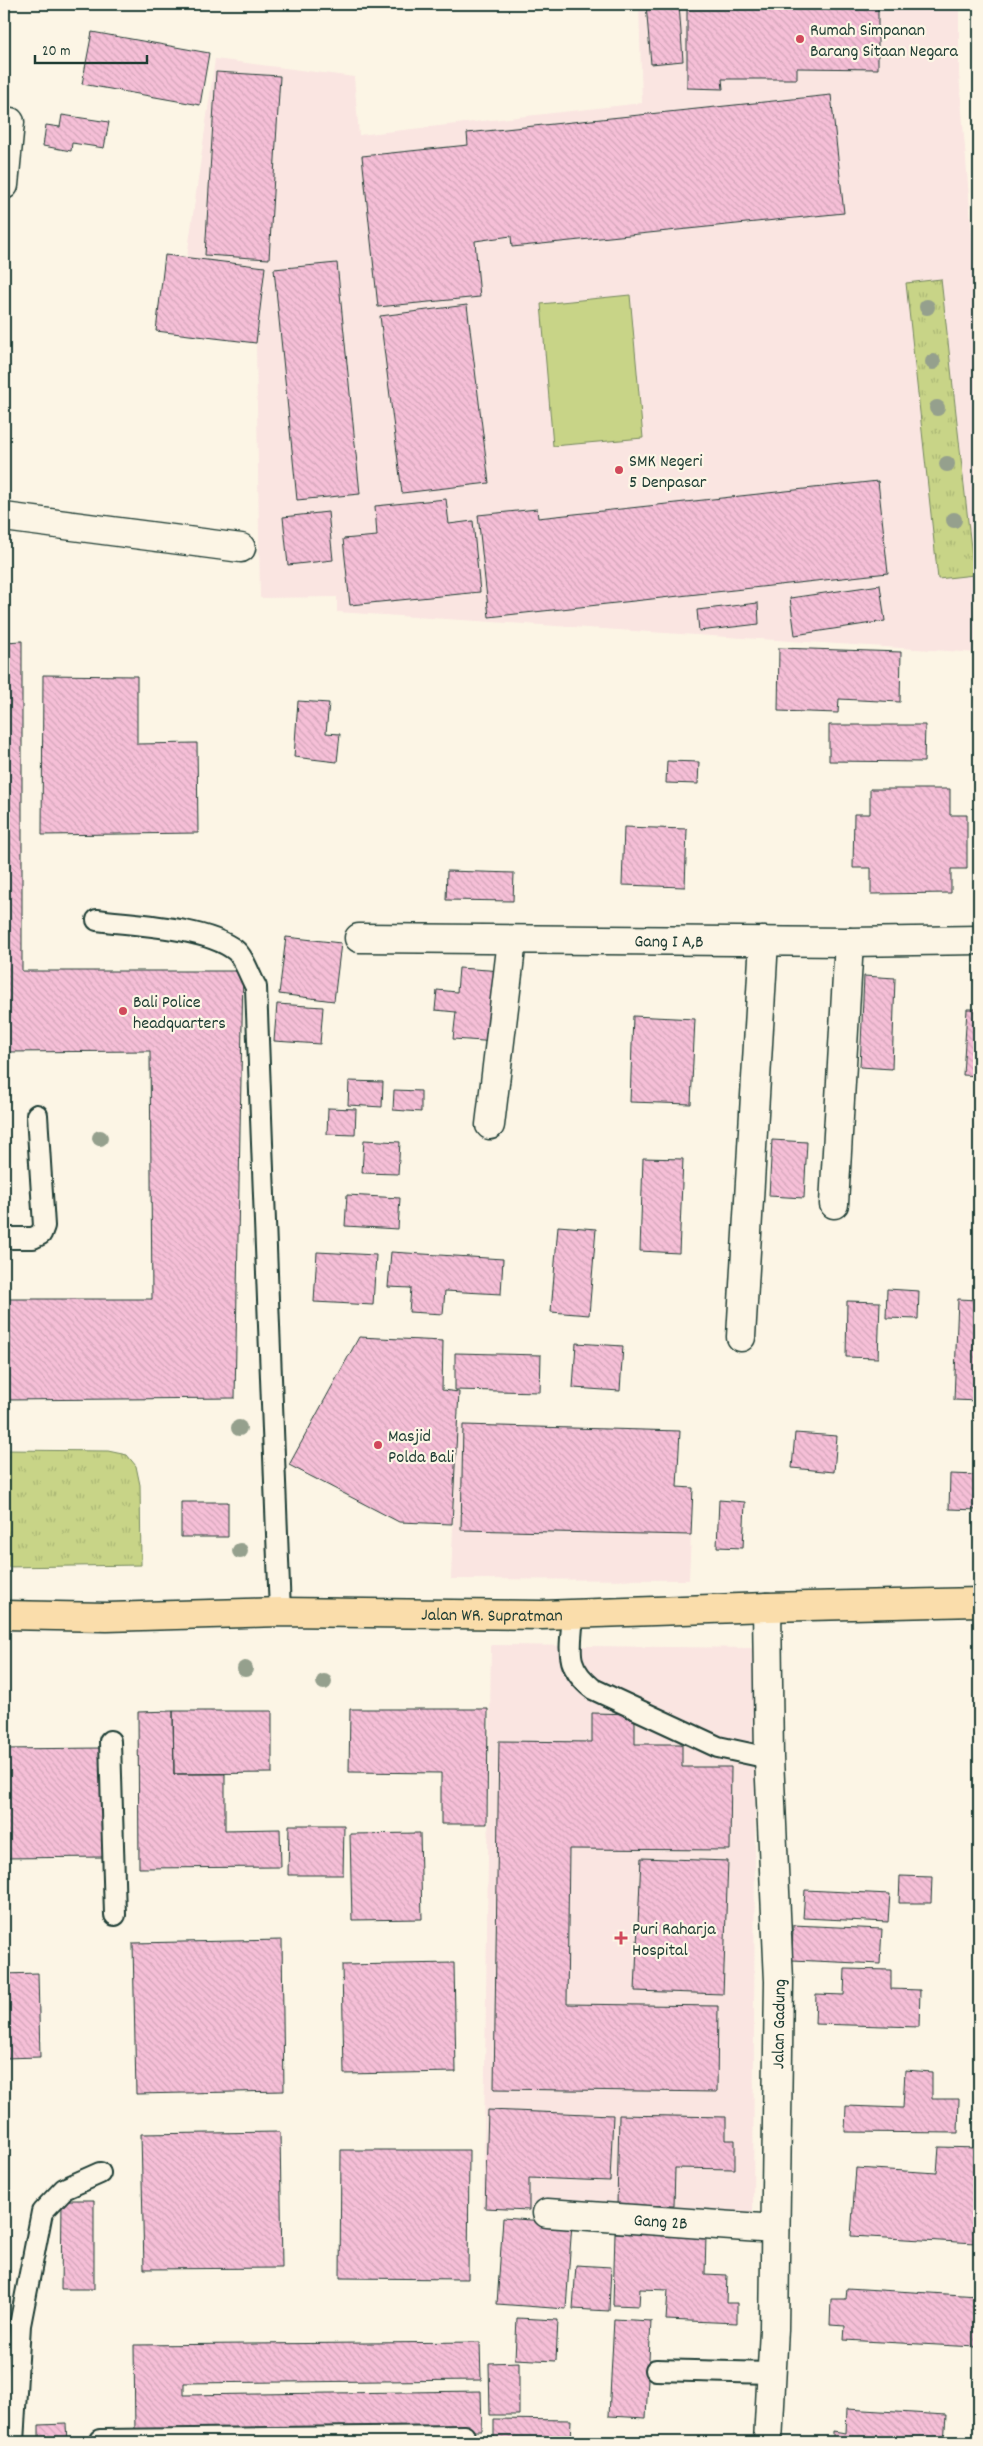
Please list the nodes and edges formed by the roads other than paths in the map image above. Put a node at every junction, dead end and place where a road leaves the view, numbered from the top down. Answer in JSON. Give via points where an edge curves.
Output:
{"nodes":[{"id":1,"x":10,"y":122,"type":"dead end"},
{"id":2,"x":4,"y":185,"type":"edge"},
{"id":3,"x":4,"y":517,"type":"edge"},
{"id":4,"x":241,"y":548,"type":"dead end"},
{"id":5,"x":97,"y":920,"type":"dead end"},
{"id":6,"x":359,"y":938,"type":"dead end"},
{"id":7,"x":512,"y":940,"type":"junction"},
{"id":8,"x":979,"y":940,"type":"edge"},
{"id":9,"x":764,"y":941,"type":"junction"},
{"id":10,"x":849,"y":942,"type":"junction"},
{"id":11,"x":36,"y":1115,"type":"dead end"},
{"id":12,"x":490,"y":1125,"type":"dead end"},
{"id":13,"x":834,"y":1204,"type":"dead end"},
{"id":14,"x":4,"y":1238,"type":"edge"},
{"id":15,"x":741,"y":1337,"type":"dead end"},
{"id":16,"x":979,"y":1602,"type":"edge"},
{"id":17,"x":767,"y":1607,"type":"junction"},
{"id":18,"x":280,"y":1612,"type":"junction"},
{"id":19,"x":573,"y":1614,"type":"junction"},
{"id":20,"x":4,"y":1615,"type":"edge"},
{"id":21,"x":110,"y":1741,"type":"dead end"},
{"id":22,"x":769,"y":1758,"type":"junction"},
{"id":23,"x":115,"y":1915,"type":"dead end"},
{"id":24,"x":100,"y":2173,"type":"dead end"},
{"id":25,"x":546,"y":2213,"type":"dead end"},
{"id":26,"x":775,"y":2230,"type":"junction"},
{"id":27,"x":656,"y":2370,"type":"dead end"},
{"id":28,"x":770,"y":2374,"type":"junction"},
{"id":29,"x":464,"y":2436,"type":"dead end"},
{"id":30,"x":100,"y":2440,"type":"dead end"},
{"id":31,"x":13,"y":2442,"type":"edge"},
{"id":32,"x":768,"y":2442,"type":"edge"}],
"edges":[{"from":1,"to":2,"type":"street"},
{"from":3,"to":4,"type":"street"},
{"from":5,"to":18,"type":"lane","via":[[215,938],[237,951],[256,987]]},
{"from":6,"to":7,"type":"street","name":"Gang I A,B"},
{"from":7,"to":9,"type":"street","name":"Gang I A,B"},
{"from":7,"to":12,"type":"street"},
{"from":8,"to":10,"type":"street","name":"Gang I A,B"},
{"from":9,"to":10,"type":"street","name":"Gang I A,B"},
{"from":9,"to":15,"type":"street"},
{"from":10,"to":13,"type":"street"},
{"from":11,"to":14,"type":"lane","via":[[44,1226],[41,1234],[33,1238]]},
{"from":16,"to":17,"type":"main road","name":"Jalan WR. Supratman"},
{"from":17,"to":19,"type":"main road","name":"Jalan WR. Supratman"},
{"from":17,"to":22,"type":"street","name":"Jalan Gadung"},
{"from":18,"to":19,"type":"main road","name":"Jalan WR. Supratman"},
{"from":18,"to":20,"type":"main road","name":"Jalan WR. Supratman","via":[[107,1617]]},
{"from":19,"to":22,"type":"lane","via":[[571,1663],[579,1678],[593,1689],[718,1747]]},
{"from":21,"to":23,"type":"lane"},
{"from":22,"to":26,"type":"street","name":"Jalan Gadung","via":[[779,1981]]},
{"from":24,"to":31,"type":"lane","via":[[64,2189],[42,2212],[20,2326]]},
{"from":25,"to":26,"type":"street","name":"Gang 2B"},
{"from":26,"to":28,"type":"street","name":"Jalan Gadung"},
{"from":27,"to":28,"type":"lane"},
{"from":28,"to":32,"type":"street","name":"Jalan Gadung"},
{"from":29,"to":30,"type":"lane"}]}
